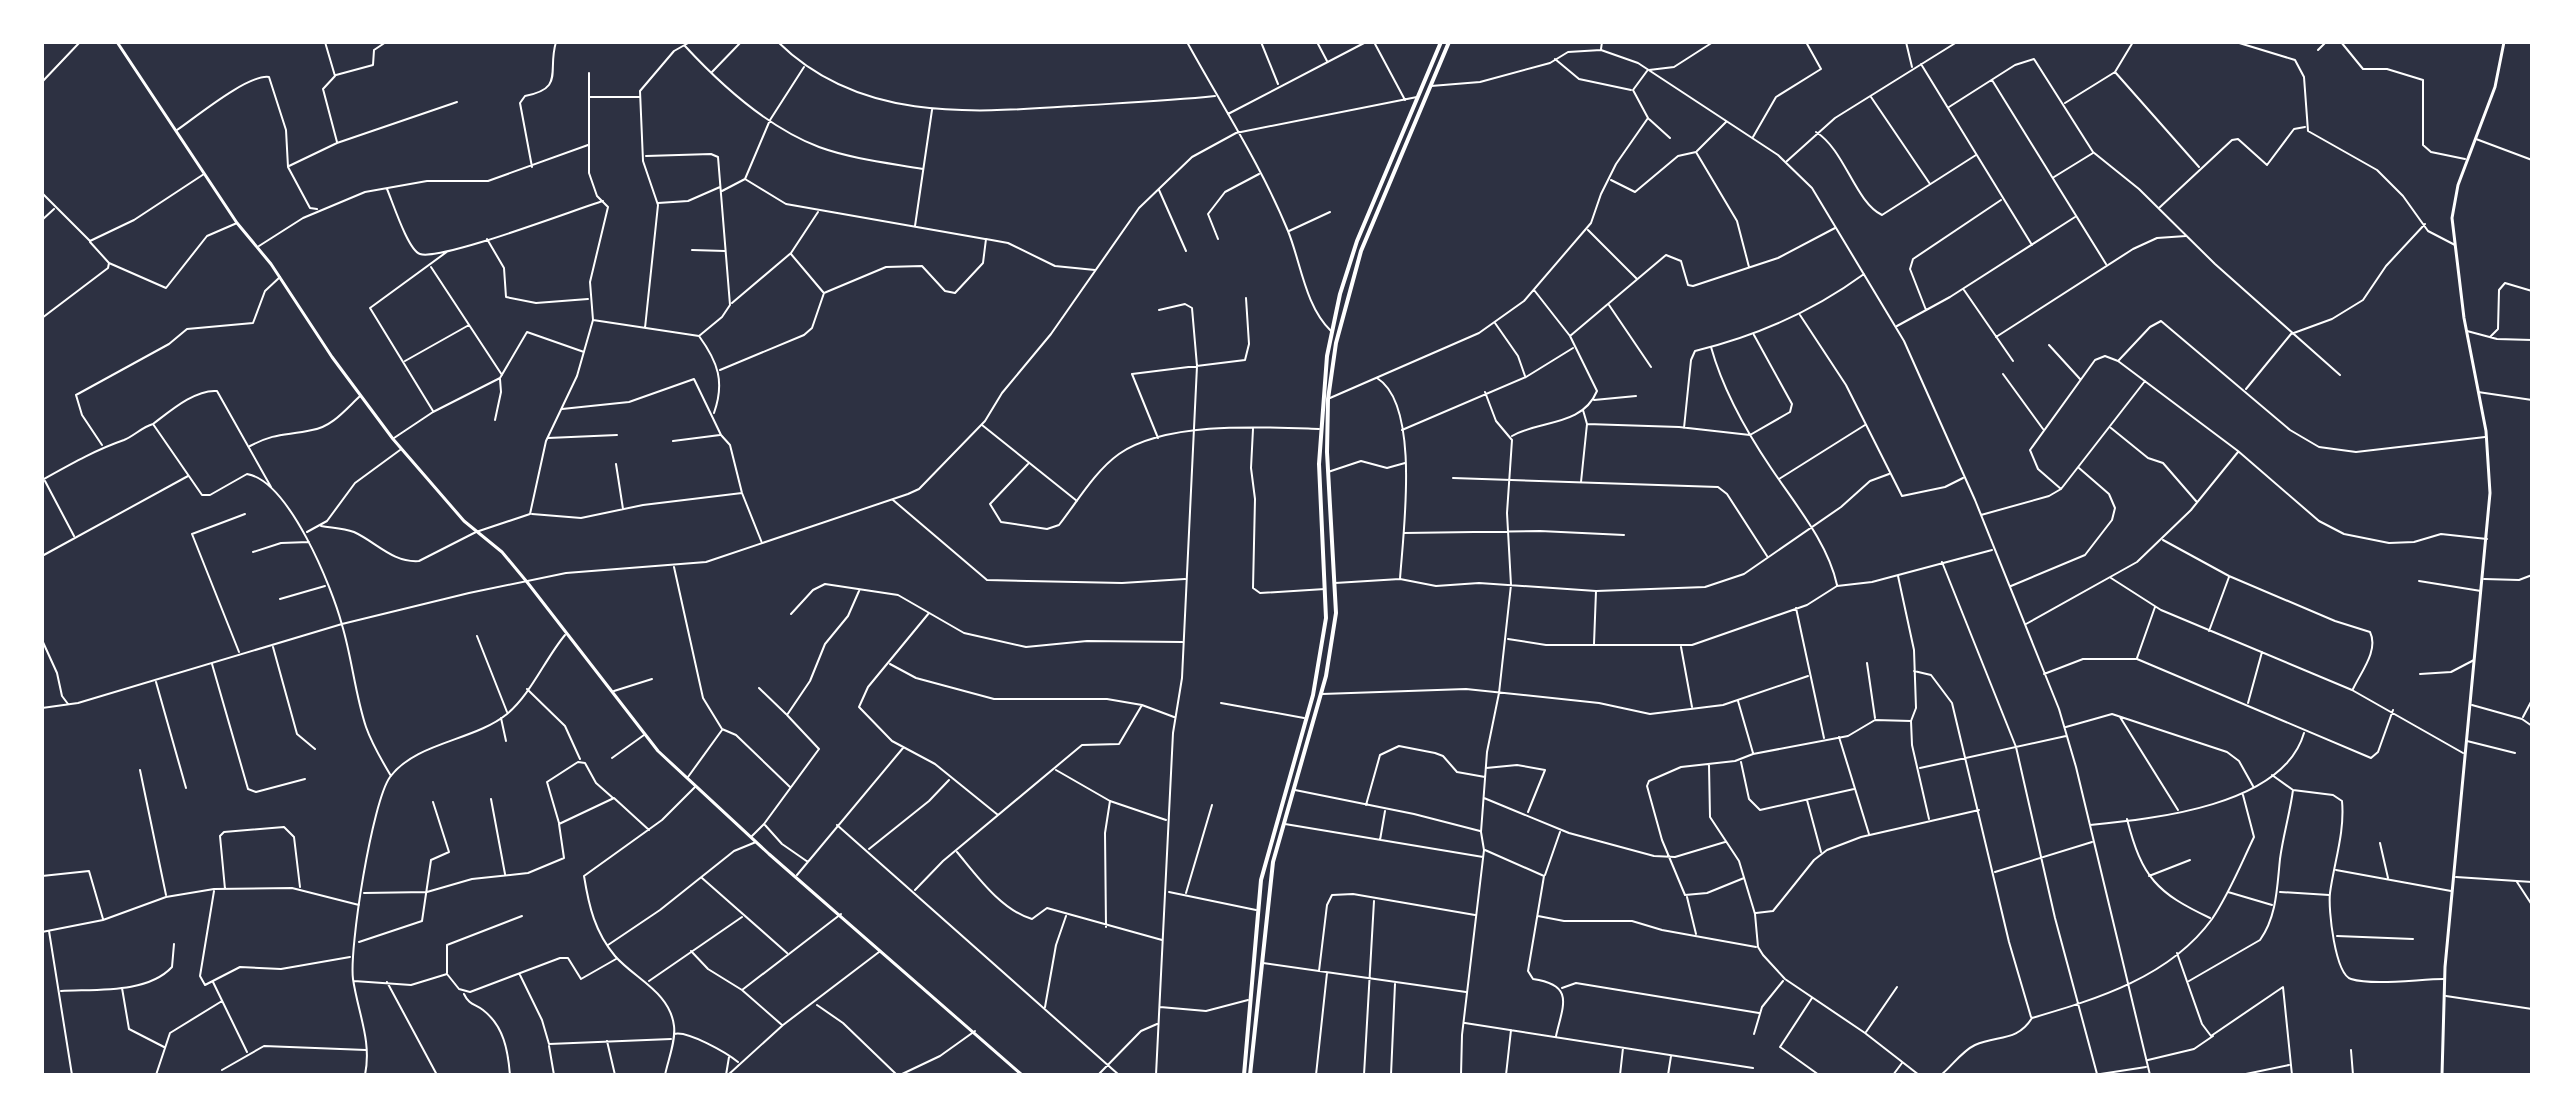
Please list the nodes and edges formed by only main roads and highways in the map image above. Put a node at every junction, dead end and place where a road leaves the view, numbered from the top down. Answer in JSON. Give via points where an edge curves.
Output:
{"nodes":[{"id":1,"x":1441,"y":42,"type":"edge"},
{"id":2,"x":1449,"y":42,"type":"edge"},
{"id":3,"x":1244,"y":1075,"type":"edge"},
{"id":4,"x":1250,"y":1075,"type":"edge"}],
"edges":[{"from":1,"to":3,"type":"main road","via":[[1357,241],[1332,332],[1320,429],[1326,589],[1318,673],[1266,851]]},
{"from":2,"to":4,"type":"main road","via":[[1361,251],[1336,343],[1328,399],[1335,583],[1330,657],[1273,862]]}]}
